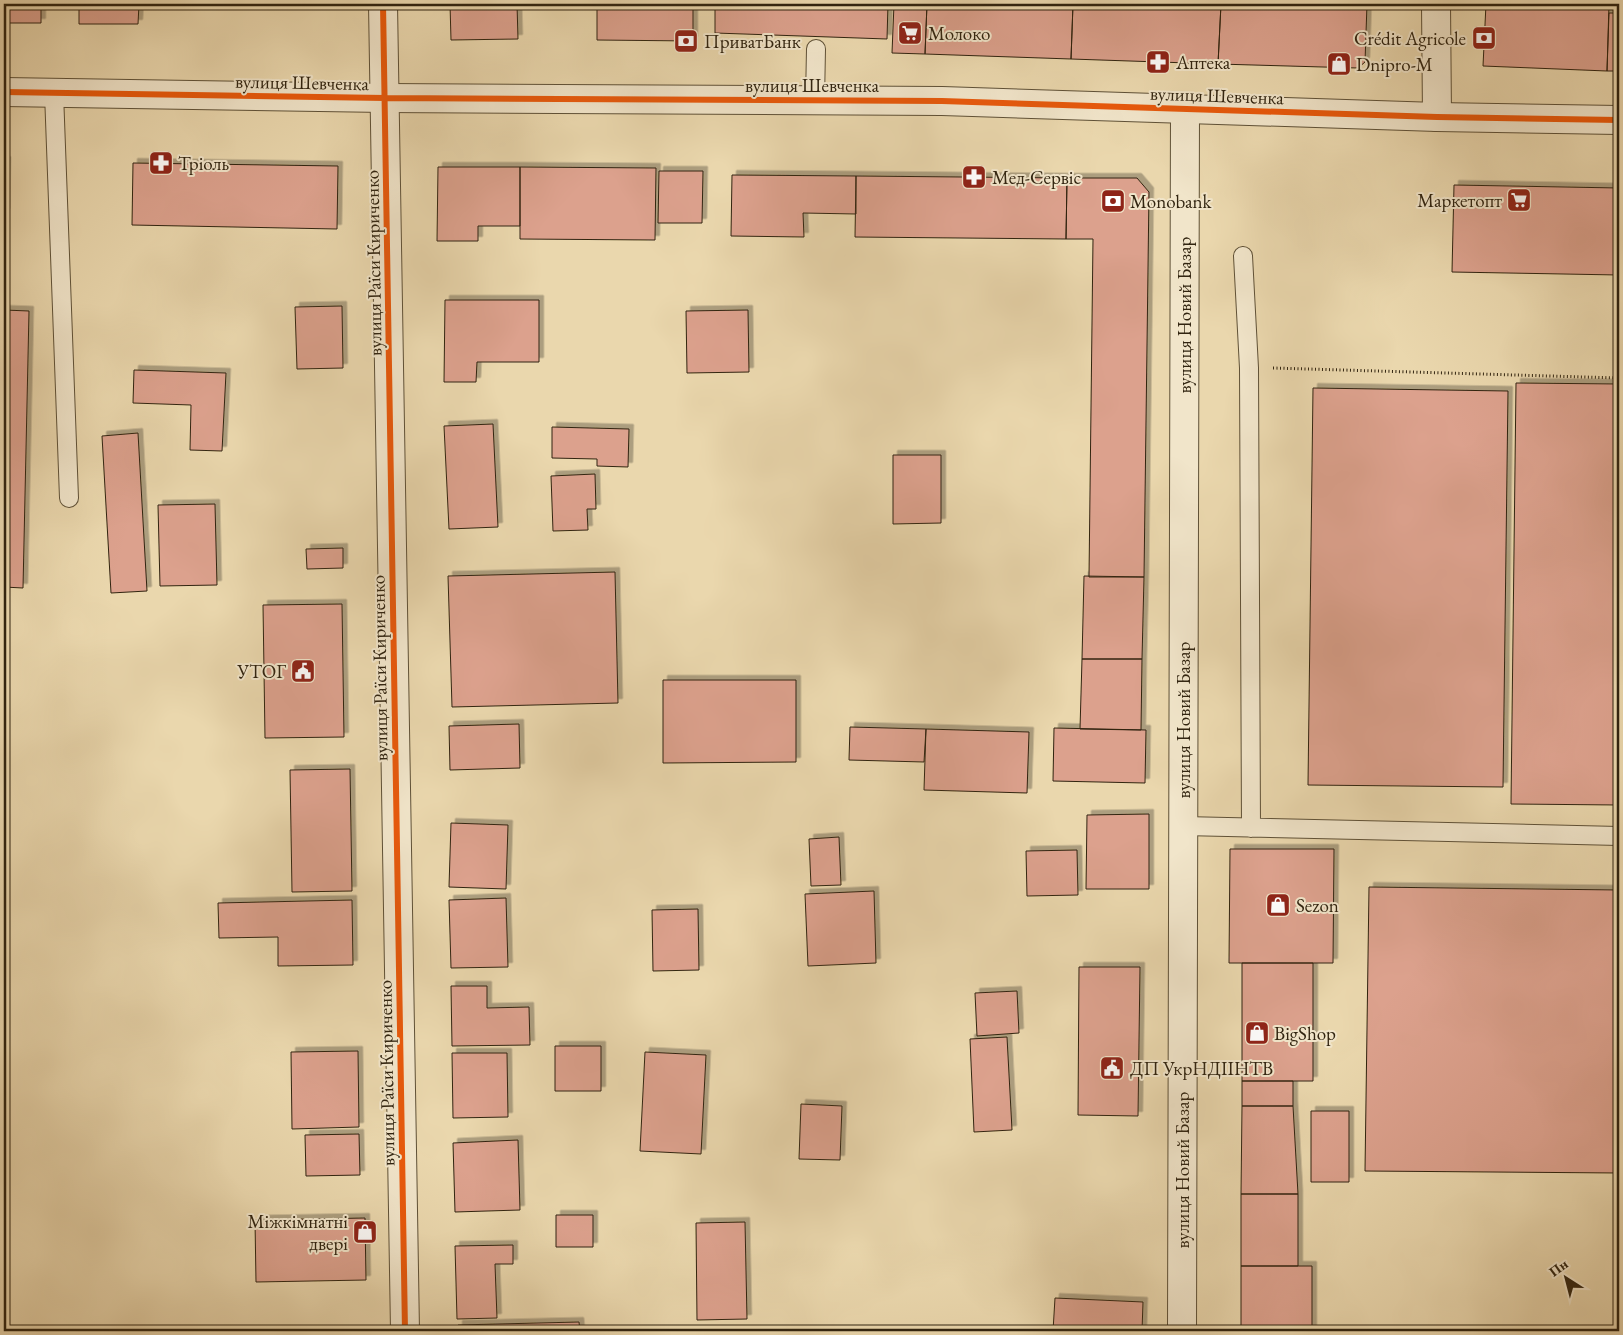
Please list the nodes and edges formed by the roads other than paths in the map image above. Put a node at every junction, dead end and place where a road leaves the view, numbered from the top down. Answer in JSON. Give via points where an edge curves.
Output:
{"nodes":[{"id":1,"x":383,"y":4,"type":"edge"},
{"id":2,"x":1436,"y":4,"type":"edge"},
{"id":3,"x":816,"y":49,"type":"dead end"},
{"id":4,"x":4,"y":92,"type":"edge"},
{"id":5,"x":54,"y":93,"type":"junction"},
{"id":6,"x":385,"y":98,"type":"junction"},
{"id":7,"x":815,"y":100,"type":"junction"},
{"id":8,"x":1185,"y":109,"type":"junction"},
{"id":9,"x":1437,"y":117,"type":"junction"},
{"id":10,"x":1619,"y":120,"type":"edge"},
{"id":11,"x":1243,"y":256,"type":"dead end"},
{"id":12,"x":69,"y":498,"type":"dead end"},
{"id":13,"x":1183,"y":826,"type":"junction"},
{"id":14,"x":1251,"y":828,"type":"junction"},
{"id":15,"x":1619,"y":836,"type":"edge"},
{"id":16,"x":405,"y":1331,"type":"edge"},
{"id":17,"x":1182,"y":1331,"type":"edge"}],
"edges":[{"from":1,"to":6,"type":"street","name":"вулиця Раїси Кириченко"},
{"from":2,"to":9,"type":"street"},
{"from":3,"to":7,"type":"lane"},
{"from":4,"to":5,"type":"street","name":"вулиця Шевченка"},
{"from":5,"to":6,"type":"street","name":"вулиця Шевченка"},
{"from":5,"to":12,"type":"lane"},
{"from":6,"to":7,"type":"street","name":"вулиця Шевченка"},
{"from":6,"to":16,"type":"street","name":"вулиця Раїси Кириченко"},
{"from":7,"to":8,"type":"street","name":"вулиця Шевченка"},
{"from":8,"to":9,"type":"street","name":"вулиця Шевченка"},
{"from":8,"to":13,"type":"street","name":"вулиця Новий Базар"},
{"from":9,"to":10,"type":"street","name":"вулиця Шевченка"},
{"from":11,"to":14,"type":"lane","via":[[1249,368]]},
{"from":13,"to":14,"type":"lane"},
{"from":13,"to":17,"type":"street","name":"вулиця Новий Базар"},
{"from":14,"to":15,"type":"lane"}]}
